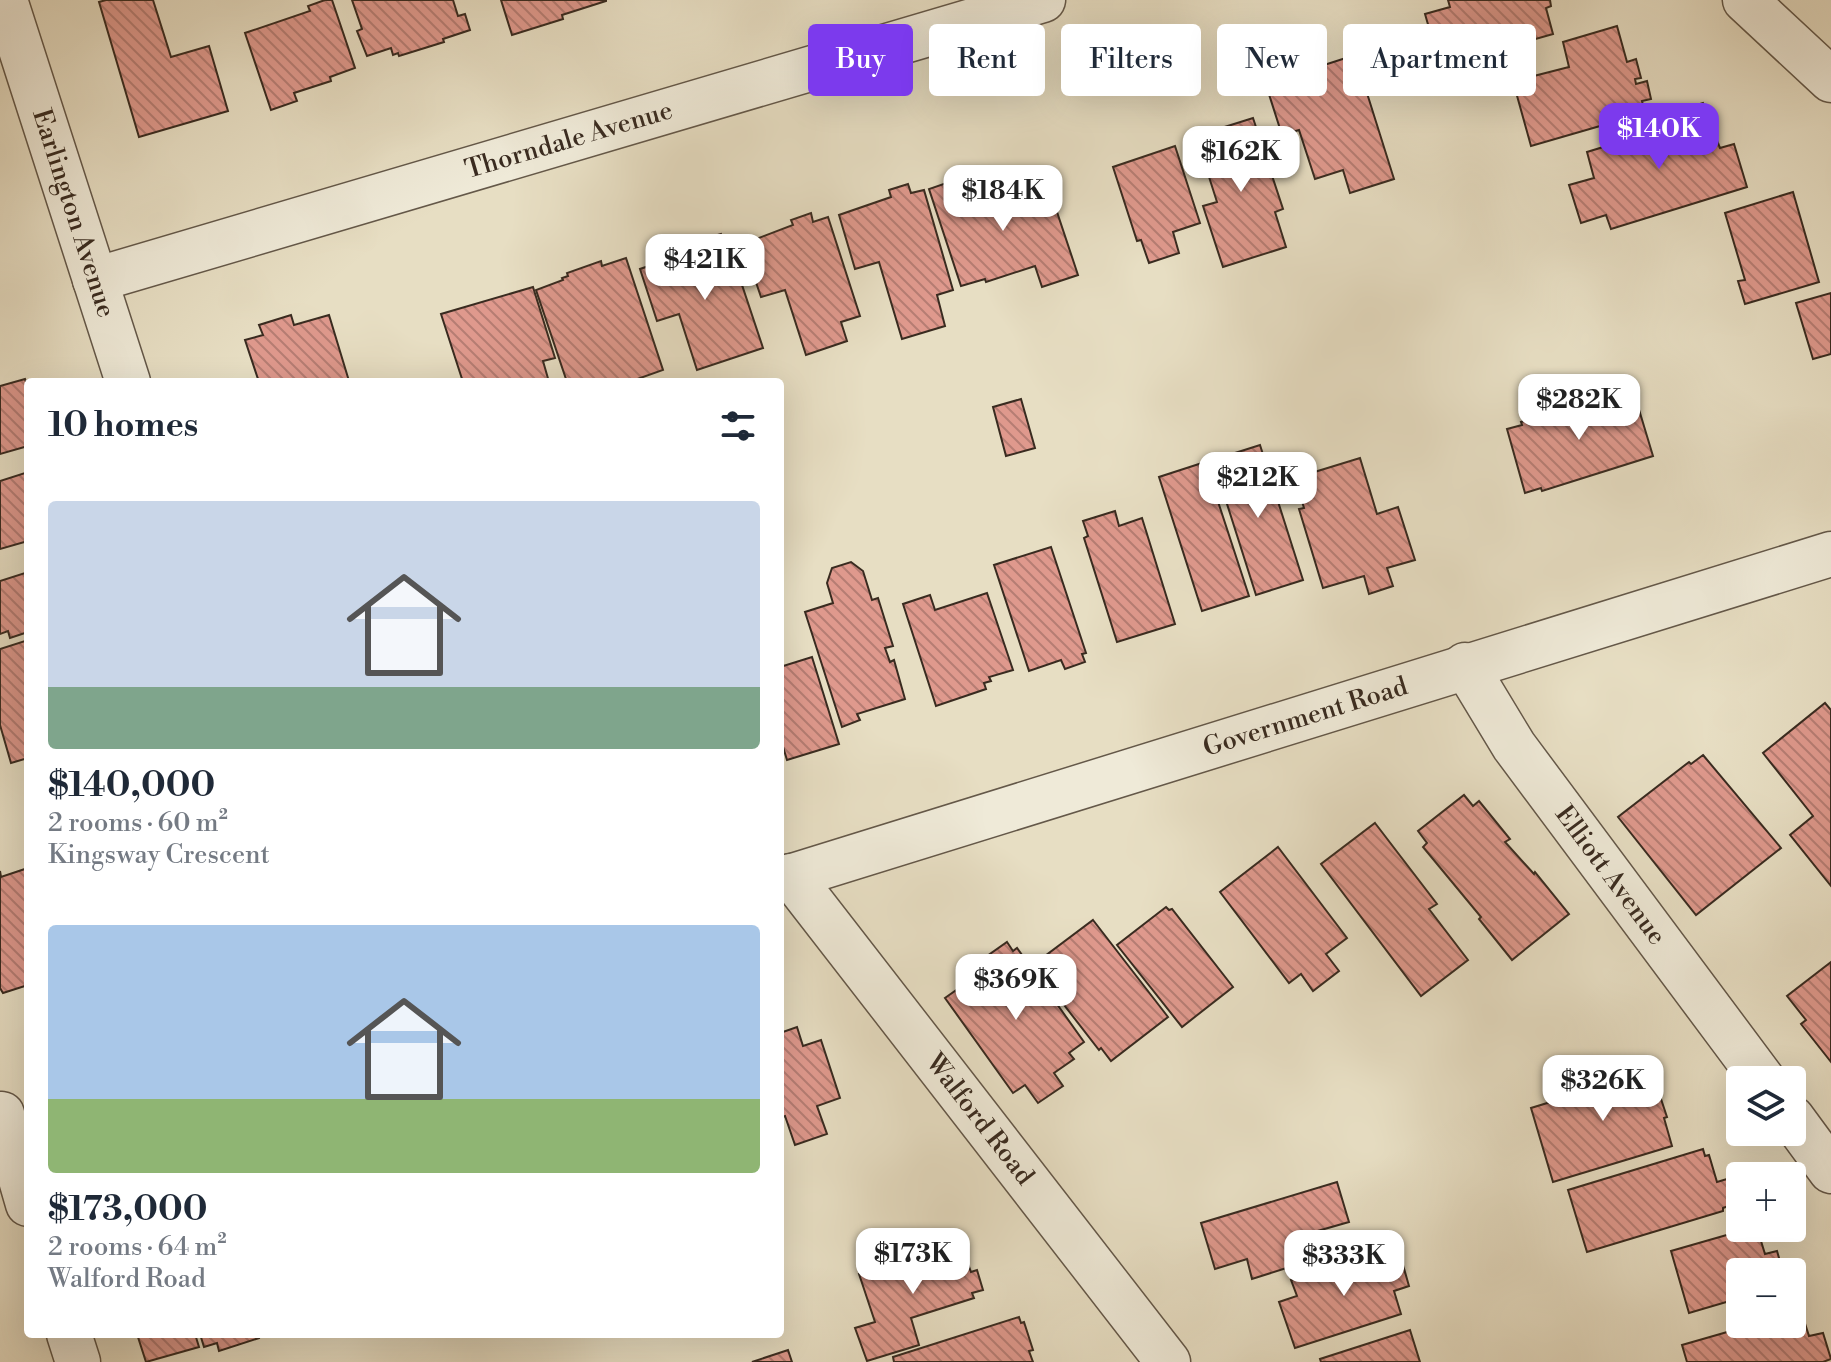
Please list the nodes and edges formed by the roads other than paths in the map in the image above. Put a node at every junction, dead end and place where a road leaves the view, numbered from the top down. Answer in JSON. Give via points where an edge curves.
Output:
{"nodes":[{"id":1,"x":5,"y":0,"type":"edge"},
{"id":2,"x":1043,"y":0,"type":"edge"},
{"id":3,"x":1745,"y":0,"type":"edge"},
{"id":4,"x":1831,"y":80,"type":"edge"},
{"id":5,"x":95,"y":280,"type":"junction"},
{"id":6,"x":127,"y":378,"type":"edge"},
{"id":7,"x":1831,"y":554,"type":"edge"},
{"id":8,"x":1465,"y":665,"type":"junction"},
{"id":9,"x":785,"y":878,"type":"edge"},
{"id":10,"x":1753,"y":1066,"type":"edge"},
{"id":11,"x":10,"y":1112,"type":"edge"},
{"id":12,"x":1806,"y":1137,"type":"edge"},
{"id":13,"x":1831,"y":1171,"type":"edge"},
{"id":14,"x":24,"y":1184,"type":"edge"},
{"id":15,"x":70,"y":1338,"type":"edge"},
{"id":16,"x":78,"y":1362,"type":"edge"},
{"id":17,"x":1168,"y":1362,"type":"edge"}],
"edges":[{"from":1,"to":5,"type":"street","name":"Earlington Avenue"},
{"from":2,"to":5,"type":"street","name":"Thorndale Avenue"},
{"from":3,"to":4,"type":"street"},
{"from":5,"to":6,"type":"street","name":"Earlington Avenue"},
{"from":7,"to":8,"type":"street","name":"Government Road"},
{"from":8,"to":9,"type":"street","name":"Government Road"},
{"from":8,"to":10,"type":"street","name":"Elliott Avenue","via":[[1514,746]]},
{"from":9,"to":17,"type":"street","name":"Walford Road"},
{"from":11,"to":14,"type":"street"},
{"from":12,"to":13,"type":"street"},
{"from":15,"to":16,"type":"street"}]}
